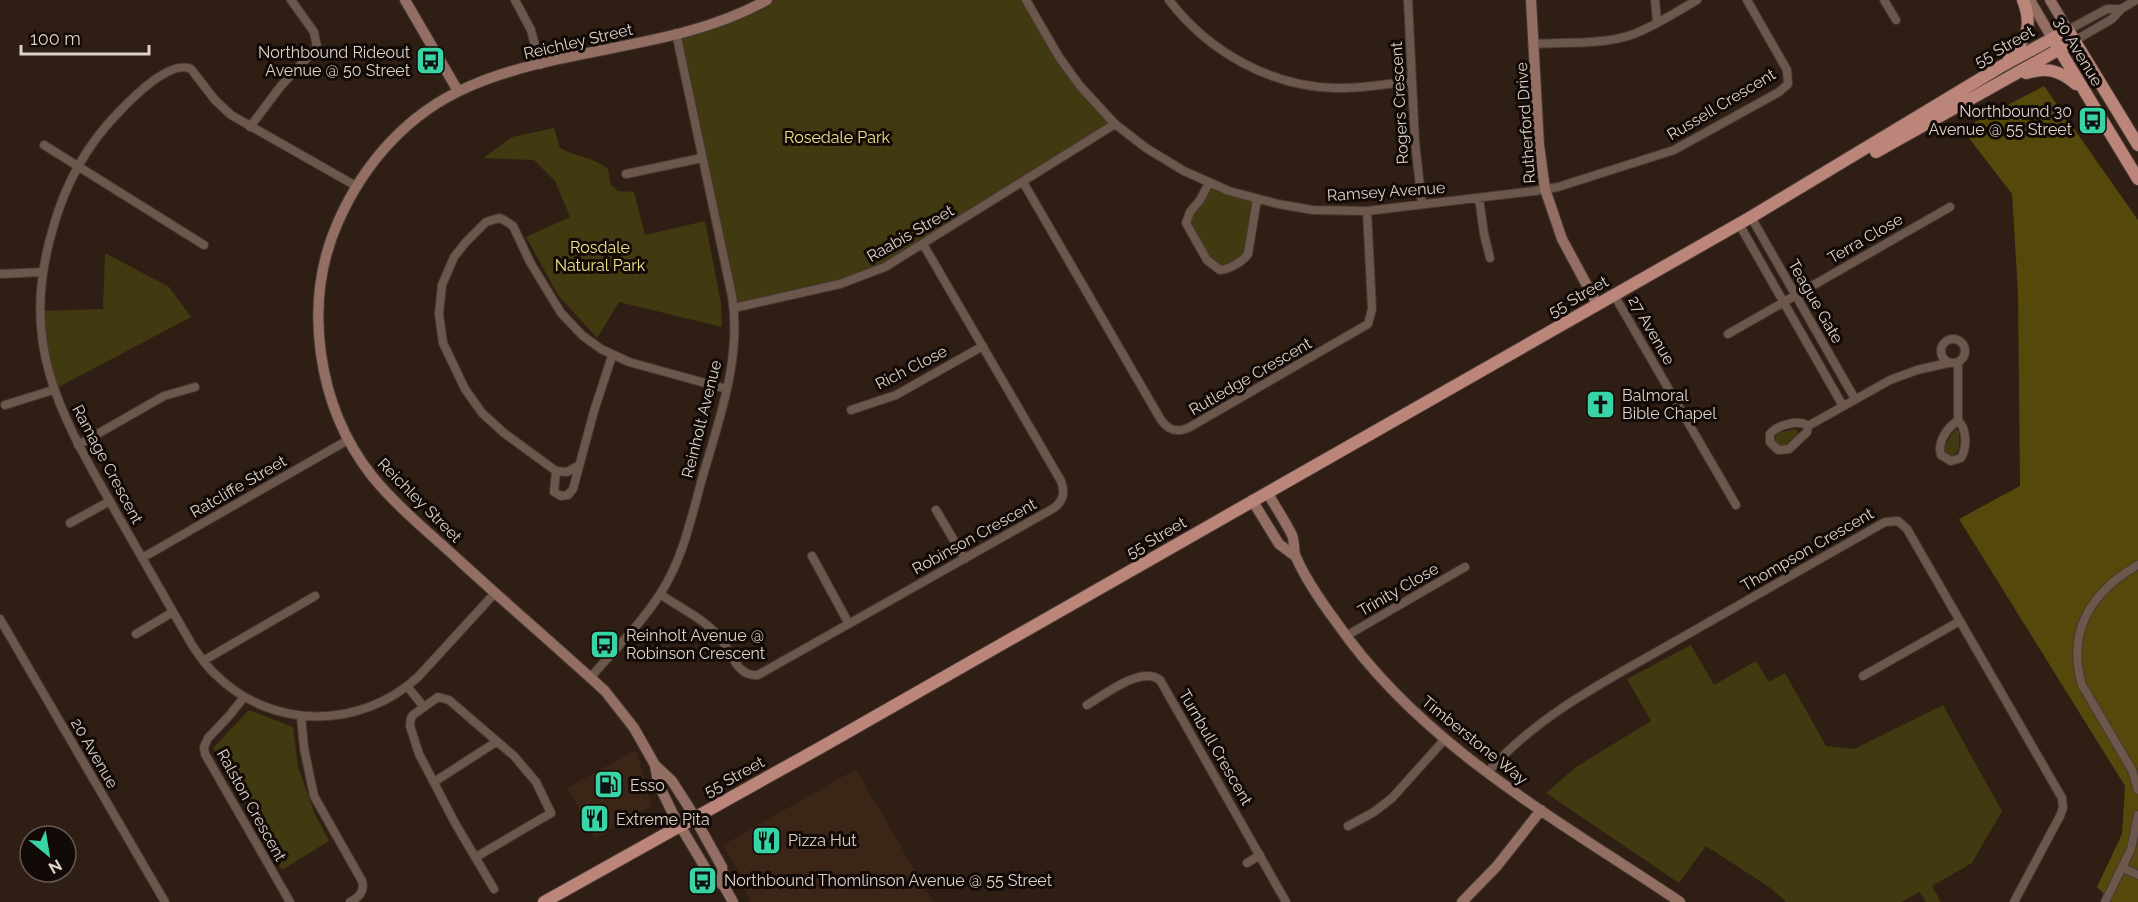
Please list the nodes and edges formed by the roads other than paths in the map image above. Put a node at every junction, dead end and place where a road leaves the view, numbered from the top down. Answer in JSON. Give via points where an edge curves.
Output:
{"nodes":[{"id":1,"x":291,"y":0,"type":"edge"},
{"id":2,"x":405,"y":0,"type":"edge"},
{"id":3,"x":515,"y":0,"type":"edge"},
{"id":4,"x":767,"y":0,"type":"edge"},
{"id":5,"x":1026,"y":0,"type":"edge"},
{"id":6,"x":1169,"y":0,"type":"edge"},
{"id":7,"x":1408,"y":0,"type":"edge"},
{"id":8,"x":1531,"y":0,"type":"edge"},
{"id":9,"x":1655,"y":0,"type":"edge"},
{"id":10,"x":1697,"y":0,"type":"edge"},
{"id":11,"x":1747,"y":0,"type":"edge"},
{"id":12,"x":1884,"y":0,"type":"edge"},
{"id":13,"x":2023,"y":0,"type":"edge"},
{"id":14,"x":2030,"y":0,"type":"edge"},
{"id":15,"x":2050,"y":0,"type":"edge"},
{"id":16,"x":2136,"y":0,"type":"edge"},
{"id":17,"x":1896,"y":20,"type":"dead end"},
{"id":18,"x":1657,"y":22,"type":"junction"},
{"id":19,"x":675,"y":33,"type":"junction"},
{"id":20,"x":2071,"y":36,"type":"junction"},
{"id":21,"x":2052,"y":38,"type":"junction"},
{"id":22,"x":1534,"y":44,"type":"junction"},
{"id":23,"x":2059,"y":50,"type":"junction"},
{"id":24,"x":540,"y":65,"type":"junction"},
{"id":25,"x":2000,"y":67,"type":"junction"},
{"id":26,"x":2013,"y":76,"type":"junction"},
{"id":27,"x":1412,"y":81,"type":"junction"},
{"id":28,"x":2082,"y":88,"type":"junction"},
{"id":29,"x":458,"y":91,"type":"junction"},
{"id":30,"x":1115,"y":124,"type":"junction"},
{"id":31,"x":250,"y":127,"type":"junction"},
{"id":32,"x":2138,"y":145,"type":"edge"},
{"id":33,"x":44,"y":146,"type":"dead end"},
{"id":34,"x":702,"y":158,"type":"junction"},
{"id":35,"x":78,"y":167,"type":"junction"},
{"id":36,"x":626,"y":174,"type":"dead end"},
{"id":37,"x":2138,"y":179,"type":"edge"},
{"id":38,"x":1023,"y":182,"type":"junction"},
{"id":39,"x":1209,"y":183,"type":"junction"},
{"id":40,"x":356,"y":186,"type":"junction"},
{"id":41,"x":1545,"y":189,"type":"junction"},
{"id":42,"x":1479,"y":198,"type":"junction"},
{"id":43,"x":1257,"y":199,"type":"junction"},
{"id":44,"x":1784,"y":199,"type":"junction"},
{"id":45,"x":1422,"y":204,"type":"junction"},
{"id":46,"x":1950,"y":207,"type":"dead end"},
{"id":47,"x":1367,"y":211,"type":"junction"},
{"id":48,"x":1751,"y":217,"type":"junction"},
{"id":49,"x":1739,"y":224,"type":"junction"},
{"id":50,"x":923,"y":244,"type":"junction"},
{"id":51,"x":204,"y":245,"type":"dead end"},
{"id":52,"x":1491,"y":258,"type":"dead end"},
{"id":53,"x":43,"y":272,"type":"junction"},
{"id":54,"x":0,"y":273,"type":"edge"},
{"id":55,"x":1614,"y":295,"type":"junction"},
{"id":56,"x":1795,"y":296,"type":"junction"},
{"id":57,"x":1783,"y":302,"type":"junction"},
{"id":58,"x":1597,"y":304,"type":"junction"},
{"id":59,"x":734,"y":308,"type":"junction"},
{"id":60,"x":1728,"y":334,"type":"dead end"},
{"id":61,"x":983,"y":346,"type":"junction"},
{"id":62,"x":612,"y":356,"type":"junction"},
{"id":63,"x":1948,"y":363,"type":"junction"},
{"id":64,"x":1958,"y":363,"type":"junction"},
{"id":65,"x":195,"y":387,"type":"dead end"},
{"id":66,"x":727,"y":389,"type":"junction"},
{"id":67,"x":53,"y":390,"type":"junction"},
{"id":68,"x":1855,"y":399,"type":"junction"},
{"id":69,"x":5,"y":405,"type":"dead end"},
{"id":70,"x":1843,"y":406,"type":"junction"},
{"id":71,"x":850,"y":410,"type":"dead end"},
{"id":72,"x":1958,"y":421,"type":"dead end"},
{"id":73,"x":1808,"y":426,"type":"junction"},
{"id":74,"x":348,"y":440,"type":"junction"},
{"id":75,"x":78,"y":445,"type":"junction"},
{"id":76,"x":579,"y":466,"type":"junction"},
{"id":77,"x":556,"y":471,"type":"junction"},
{"id":78,"x":1267,"y":492,"type":"junction"},
{"id":79,"x":1252,"y":500,"type":"junction"},
{"id":80,"x":110,"y":501,"type":"junction"},
{"id":81,"x":1736,"y":505,"type":"dead end"},
{"id":82,"x":936,"y":510,"type":"dead end"},
{"id":83,"x":70,"y":524,"type":"dead end"},
{"id":84,"x":812,"y":556,"type":"dead end"},
{"id":85,"x":1295,"y":556,"type":"junction"},
{"id":86,"x":142,"y":558,"type":"junction"},
{"id":87,"x":965,"y":559,"type":"junction"},
{"id":88,"x":2138,"y":565,"type":"edge"},
{"id":89,"x":1465,"y":567,"type":"dead end"},
{"id":90,"x":495,"y":593,"type":"junction"},
{"id":91,"x":660,"y":594,"type":"junction"},
{"id":92,"x":315,"y":596,"type":"dead end"},
{"id":93,"x":173,"y":612,"type":"junction"},
{"id":94,"x":0,"y":619,"type":"edge"},
{"id":95,"x":1960,"y":621,"type":"junction"},
{"id":96,"x":849,"y":624,"type":"junction"},
{"id":97,"x":136,"y":634,"type":"dead end"},
{"id":98,"x":1346,"y":636,"type":"junction"},
{"id":99,"x":203,"y":661,"type":"junction"},
{"id":100,"x":1863,"y":676,"type":"dead end"},
{"id":101,"x":590,"y":678,"type":"junction"},
{"id":102,"x":407,"y":687,"type":"junction"},
{"id":103,"x":244,"y":697,"type":"junction"},
{"id":104,"x":1087,"y":705,"type":"dead end"},
{"id":105,"x":423,"y":706,"type":"junction"},
{"id":106,"x":301,"y":716,"type":"junction"},
{"id":107,"x":1445,"y":739,"type":"junction"},
{"id":108,"x":495,"y":742,"type":"junction"},
{"id":109,"x":655,"y":765,"type":"junction"},
{"id":110,"x":1487,"y":773,"type":"junction"},
{"id":111,"x":2137,"y":780,"type":"edge"},
{"id":112,"x":434,"y":782,"type":"junction"},
{"id":113,"x":2138,"y":790,"type":"edge"},
{"id":114,"x":1541,"y":810,"type":"junction"},
{"id":115,"x":2138,"y":814,"type":"edge"},
{"id":116,"x":694,"y":817,"type":"junction"},
{"id":117,"x":679,"y":825,"type":"junction"},
{"id":118,"x":1348,"y":826,"type":"dead end"},
{"id":119,"x":1260,"y":855,"type":"junction"},
{"id":120,"x":476,"y":857,"type":"junction"},
{"id":121,"x":1247,"y":863,"type":"dead end"},
{"id":122,"x":2123,"y":868,"type":"junction"},
{"id":123,"x":2138,"y":874,"type":"edge"},
{"id":124,"x":724,"y":886,"type":"junction"},
{"id":125,"x":494,"y":889,"type":"dead end"},
{"id":126,"x":165,"y":902,"type":"edge"},
{"id":127,"x":290,"y":902,"type":"edge"},
{"id":128,"x":350,"y":902,"type":"edge"},
{"id":129,"x":544,"y":902,"type":"edge"},
{"id":130,"x":733,"y":902,"type":"edge"},
{"id":131,"x":1286,"y":902,"type":"edge"},
{"id":132,"x":1462,"y":902,"type":"edge"},
{"id":133,"x":1680,"y":902,"type":"edge"},
{"id":134,"x":2014,"y":902,"type":"edge"},
{"id":135,"x":2105,"y":902,"type":"edge"}],
"edges":[{"from":1,"to":31,"type":"street","via":[[314,32],[317,47]]},
{"from":2,"to":29,"type":"street"},
{"from":3,"to":24,"type":"street","via":[[531,30]]},
{"from":4,"to":19,"type":"street","name":"Reichley Street","via":[[723,21]]},
{"from":5,"to":30,"type":"street","name":"Ramsey Avenue","via":[[1068,70]]},
{"from":6,"to":27,"type":"street","via":[[1219,49],[1280,79],[1335,88]]},
{"from":7,"to":27,"type":"street","name":"Rogers Crescent"},
{"from":8,"to":22,"type":"street","name":"Rutherford Drive"},
{"from":9,"to":18,"type":"street"},
{"from":10,"to":18,"type":"street"},
{"from":11,"to":41,"type":"street","name":"Russell Crescent","via":[[1787,70],[1789,81],[1784,88],[1674,150]]},
{"from":12,"to":17,"type":"street"},
{"from":13,"to":25,"type":"main road","via":[[2028,19],[2026,36]]},
{"from":14,"to":21,"type":"street","name":"30 Avenue"},
{"from":15,"to":20,"type":"street","name":"30 Avenue"},
{"from":16,"to":20,"type":"street","name":"55 Street","via":[[2112,19]]},
{"from":18,"to":22,"type":"street","via":[[1619,38]]},
{"from":19,"to":24,"type":"street","name":"Reichley Street"},
{"from":19,"to":34,"type":"street","name":"Reinholt Avenue"},
{"from":20,"to":21,"type":"main road","name":"55 Street"},
{"from":20,"to":23,"type":"main road","name":"55 Street"},
{"from":20,"to":32,"type":"main road","name":"30 Avenue"},
{"from":21,"to":23,"type":"main road","name":"30 Avenue"},
{"from":21,"to":25,"type":"main road","name":"55 Street"},
{"from":22,"to":41,"type":"street","name":"Rutherford Drive"},
{"from":23,"to":26,"type":"main road","name":"55 Street"},
{"from":23,"to":28,"type":"main road","name":"30 Avenue"},
{"from":24,"to":29,"type":"street","name":"Reichley Street"},
{"from":25,"to":44,"type":"main road","name":"55 Street"},
{"from":26,"to":28,"type":"main road","via":[[2052,69]]},
{"from":26,"to":44,"type":"main road","name":"55 Street"},
{"from":27,"to":45,"type":"street","name":"Rogers Crescent"},
{"from":28,"to":37,"type":"main road","name":"30 Avenue"},
{"from":29,"to":40,"type":"street","name":"Reichley Street","via":[[394,138]]},
{"from":30,"to":38,"type":"street","name":"Raabis Street"},
{"from":30,"to":39,"type":"street","name":"Ramsey Avenue","via":[[1166,161]]},
{"from":31,"to":35,"type":"street","name":"Ramage Crescent","via":[[223,108],[194,72],[178,67],[128,102],[102,130]]},
{"from":31,"to":40,"type":"street","name":"Ramage Crescent"},
{"from":33,"to":35,"type":"street"},
{"from":34,"to":36,"type":"street"},
{"from":34,"to":59,"type":"street","name":"Reinholt Avenue"},
{"from":35,"to":51,"type":"street"},
{"from":35,"to":53,"type":"street","name":"Ramage Crescent","via":[[59,208]]},
{"from":38,"to":47,"type":"street","name":"Rutledge Crescent","via":[[1161,420],[1174,430],[1190,427],[1368,324],[1372,309]]},
{"from":38,"to":50,"type":"street","name":"Raabis Street"},
{"from":39,"to":43,"type":"street","name":"Ramsey Avenue"},
{"from":39,"to":43,"type":"street","via":[[1186,223],[1207,261],[1220,270],[1248,254]]},
{"from":40,"to":74,"type":"street","name":"Reichley Street","via":[[329,243],[318,310],[327,384]]},
{"from":41,"to":42,"type":"street","name":"Ramsey Avenue"},
{"from":41,"to":58,"type":"street","name":"Rutherford Drive","via":[[1562,239]]},
{"from":42,"to":45,"type":"street","name":"Ramsey Avenue"},
{"from":42,"to":52,"type":"street"},
{"from":43,"to":47,"type":"street","name":"Ramsey Avenue","via":[[1313,210]]},
{"from":44,"to":48,"type":"main road","name":"55 Street"},
{"from":45,"to":47,"type":"street","name":"Ramsey Avenue"},
{"from":46,"to":56,"type":"street","name":"Terra Close"},
{"from":48,"to":49,"type":"main road","name":"55 Street"},
{"from":48,"to":56,"type":"street","name":"Teague Gate"},
{"from":49,"to":55,"type":"main road","name":"55 Street"},
{"from":49,"to":57,"type":"street","name":"Teague Gate"},
{"from":50,"to":59,"type":"street","name":"Raabis Street","via":[[885,267],[854,279]]},
{"from":50,"to":61,"type":"street","name":"Robinson Crescent"},
{"from":53,"to":54,"type":"street"},
{"from":53,"to":67,"type":"street","name":"Ramage Crescent","via":[[41,331]]},
{"from":55,"to":58,"type":"main road","name":"55 Street"},
{"from":55,"to":81,"type":"street","name":"27 Avenue"},
{"from":56,"to":57,"type":"street","name":"Terra Close"},
{"from":56,"to":68,"type":"street","name":"Teague Gate"},
{"from":57,"to":60,"type":"street","name":"Terra Close"},
{"from":57,"to":70,"type":"street","name":"Teague Gate"},
{"from":58,"to":78,"type":"main road","name":"55 Street"},
{"from":59,"to":66,"type":"street","name":"Reinholt Avenue"},
{"from":61,"to":71,"type":"street","name":"Rich Close","via":[[896,395]]},
{"from":61,"to":87,"type":"street","name":"Robinson Crescent","via":[[1061,481],[1064,493],[1054,508]]},
{"from":62,"to":66,"type":"street"},
{"from":62,"to":76,"type":"street"},
{"from":62,"to":77,"type":"street","via":[[583,336],[561,313],[509,222],[499,218],[486,222],[454,257],[439,300],[440,328],[447,354],[482,413]]},
{"from":63,"to":64,"type":"street"},
{"from":63,"to":64,"type":"street","via":[[1941,349],[1954,339],[1965,349]]},
{"from":63,"to":68,"type":"street","via":[[1902,375]]},
{"from":64,"to":72,"type":"street"},
{"from":65,"to":75,"type":"street","via":[[164,396]]},
{"from":66,"to":91,"type":"street","name":"Reinholt Avenue","via":[[685,541]]},
{"from":67,"to":69,"type":"street"},
{"from":67,"to":75,"type":"street","name":"Ramage Crescent"},
{"from":68,"to":70,"type":"street"},
{"from":70,"to":73,"type":"street"},
{"from":73,"to":73,"type":"street","via":[[1798,423],[1778,427],[1770,434],[1770,442],[1778,450],[1787,450],[1808,432]]},
{"from":74,"to":86,"type":"street","name":"Ratcliffe Street"},
{"from":74,"to":90,"type":"street","name":"Reichley Street","via":[[372,476],[396,501]]},
{"from":75,"to":80,"type":"street","name":"Ramage Crescent"},
{"from":76,"to":77,"type":"street","via":[[567,472]]},
{"from":76,"to":77,"type":"street","via":[[573,489],[565,496],[554,492]]},
{"from":78,"to":79,"type":"main road","name":"55 Street"},
{"from":78,"to":85,"type":"street","name":"Timberstone Way","via":[[1293,538]]},
{"from":79,"to":85,"type":"street","name":"Timberstone Way","via":[[1279,544]]},
{"from":79,"to":116,"type":"main road","name":"55 Street"},
{"from":80,"to":83,"type":"street"},
{"from":80,"to":86,"type":"street","name":"Ramage Crescent"},
{"from":82,"to":87,"type":"street"},
{"from":84,"to":96,"type":"street"},
{"from":85,"to":98,"type":"street","name":"Timberstone Way"},
{"from":86,"to":93,"type":"street","name":"Ramage Crescent"},
{"from":87,"to":96,"type":"street","name":"Robinson Crescent"},
{"from":88,"to":111,"type":"street","via":[[2104,589],[2088,609],[2078,658],[2082,685]]},
{"from":89,"to":98,"type":"street","name":"Trinity Close"},
{"from":90,"to":101,"type":"street","name":"Reichley Street"},
{"from":90,"to":102,"type":"street","name":"Ramage Crescent"},
{"from":91,"to":96,"type":"street","name":"Robinson Crescent","via":[[713,631],[741,669],[752,676]]},
{"from":91,"to":101,"type":"street","name":"Reinholt Avenue"},
{"from":92,"to":99,"type":"street"},
{"from":93,"to":97,"type":"street"},
{"from":93,"to":99,"type":"street","name":"Ramage Crescent"},
{"from":94,"to":126,"type":"street","name":"20 Avenue"},
{"from":95,"to":100,"type":"street"},
{"from":95,"to":110,"type":"street","name":"Thompson Crescent","via":[[1905,525],[1885,522],[1568,703],[1513,745]]},
{"from":95,"to":134,"type":"street","name":"Thompson Crescent","via":[[2063,803],[2060,816]]},
{"from":98,"to":107,"type":"street","name":"Timberstone Way","via":[[1392,690]]},
{"from":99,"to":103,"type":"street","name":"Ramage Crescent"},
{"from":101,"to":109,"type":"street","name":"Reichley Street","via":[[625,716]]},
{"from":102,"to":105,"type":"street"},
{"from":102,"to":106,"type":"street","name":"Ramage Crescent","via":[[356,712]]},
{"from":103,"to":106,"type":"street","name":"Ramage Crescent","via":[[273,710]]},
{"from":103,"to":127,"type":"street","name":"Ralston Crescent","via":[[208,738],[205,754]]},
{"from":104,"to":119,"type":"street","name":"Turnbull Crescent","via":[[1137,677],[1152,675],[1160,680]]},
{"from":105,"to":108,"type":"street","via":[[434,698],[446,698]]},
{"from":105,"to":112,"type":"street","via":[[411,717],[410,726]]},
{"from":106,"to":128,"type":"street","via":[[314,796],[363,881],[360,895]]},
{"from":107,"to":110,"type":"street","name":"Timberstone Way"},
{"from":107,"to":118,"type":"street","via":[[1392,798]]},
{"from":108,"to":112,"type":"street"},
{"from":108,"to":120,"type":"street","via":[[536,782],[551,813]]},
{"from":109,"to":116,"type":"street","name":"Reichley Street","via":[[672,781]]},
{"from":109,"to":117,"type":"street","name":"Reichley Street","via":[[658,783]]},
{"from":110,"to":114,"type":"street","name":"Timberstone Way"},
{"from":111,"to":113,"type":"street"},
{"from":112,"to":120,"type":"street"},
{"from":114,"to":132,"type":"street","via":[[1497,866]]},
{"from":114,"to":133,"type":"street","name":"Timberstone Way"},
{"from":115,"to":122,"type":"street"},
{"from":116,"to":117,"type":"main road","name":"55 Street"},
{"from":116,"to":124,"type":"street","name":"Reichley Street","via":[[722,867]]},
{"from":117,"to":124,"type":"street","name":"Reichley Street","via":[[709,874]]},
{"from":117,"to":129,"type":"main road","name":"55 Street"},
{"from":119,"to":121,"type":"street"},
{"from":119,"to":131,"type":"street","name":"Turnbull Crescent"},
{"from":120,"to":125,"type":"street"},
{"from":122,"to":123,"type":"street"},
{"from":122,"to":135,"type":"street"},
{"from":124,"to":130,"type":"street"}]}
